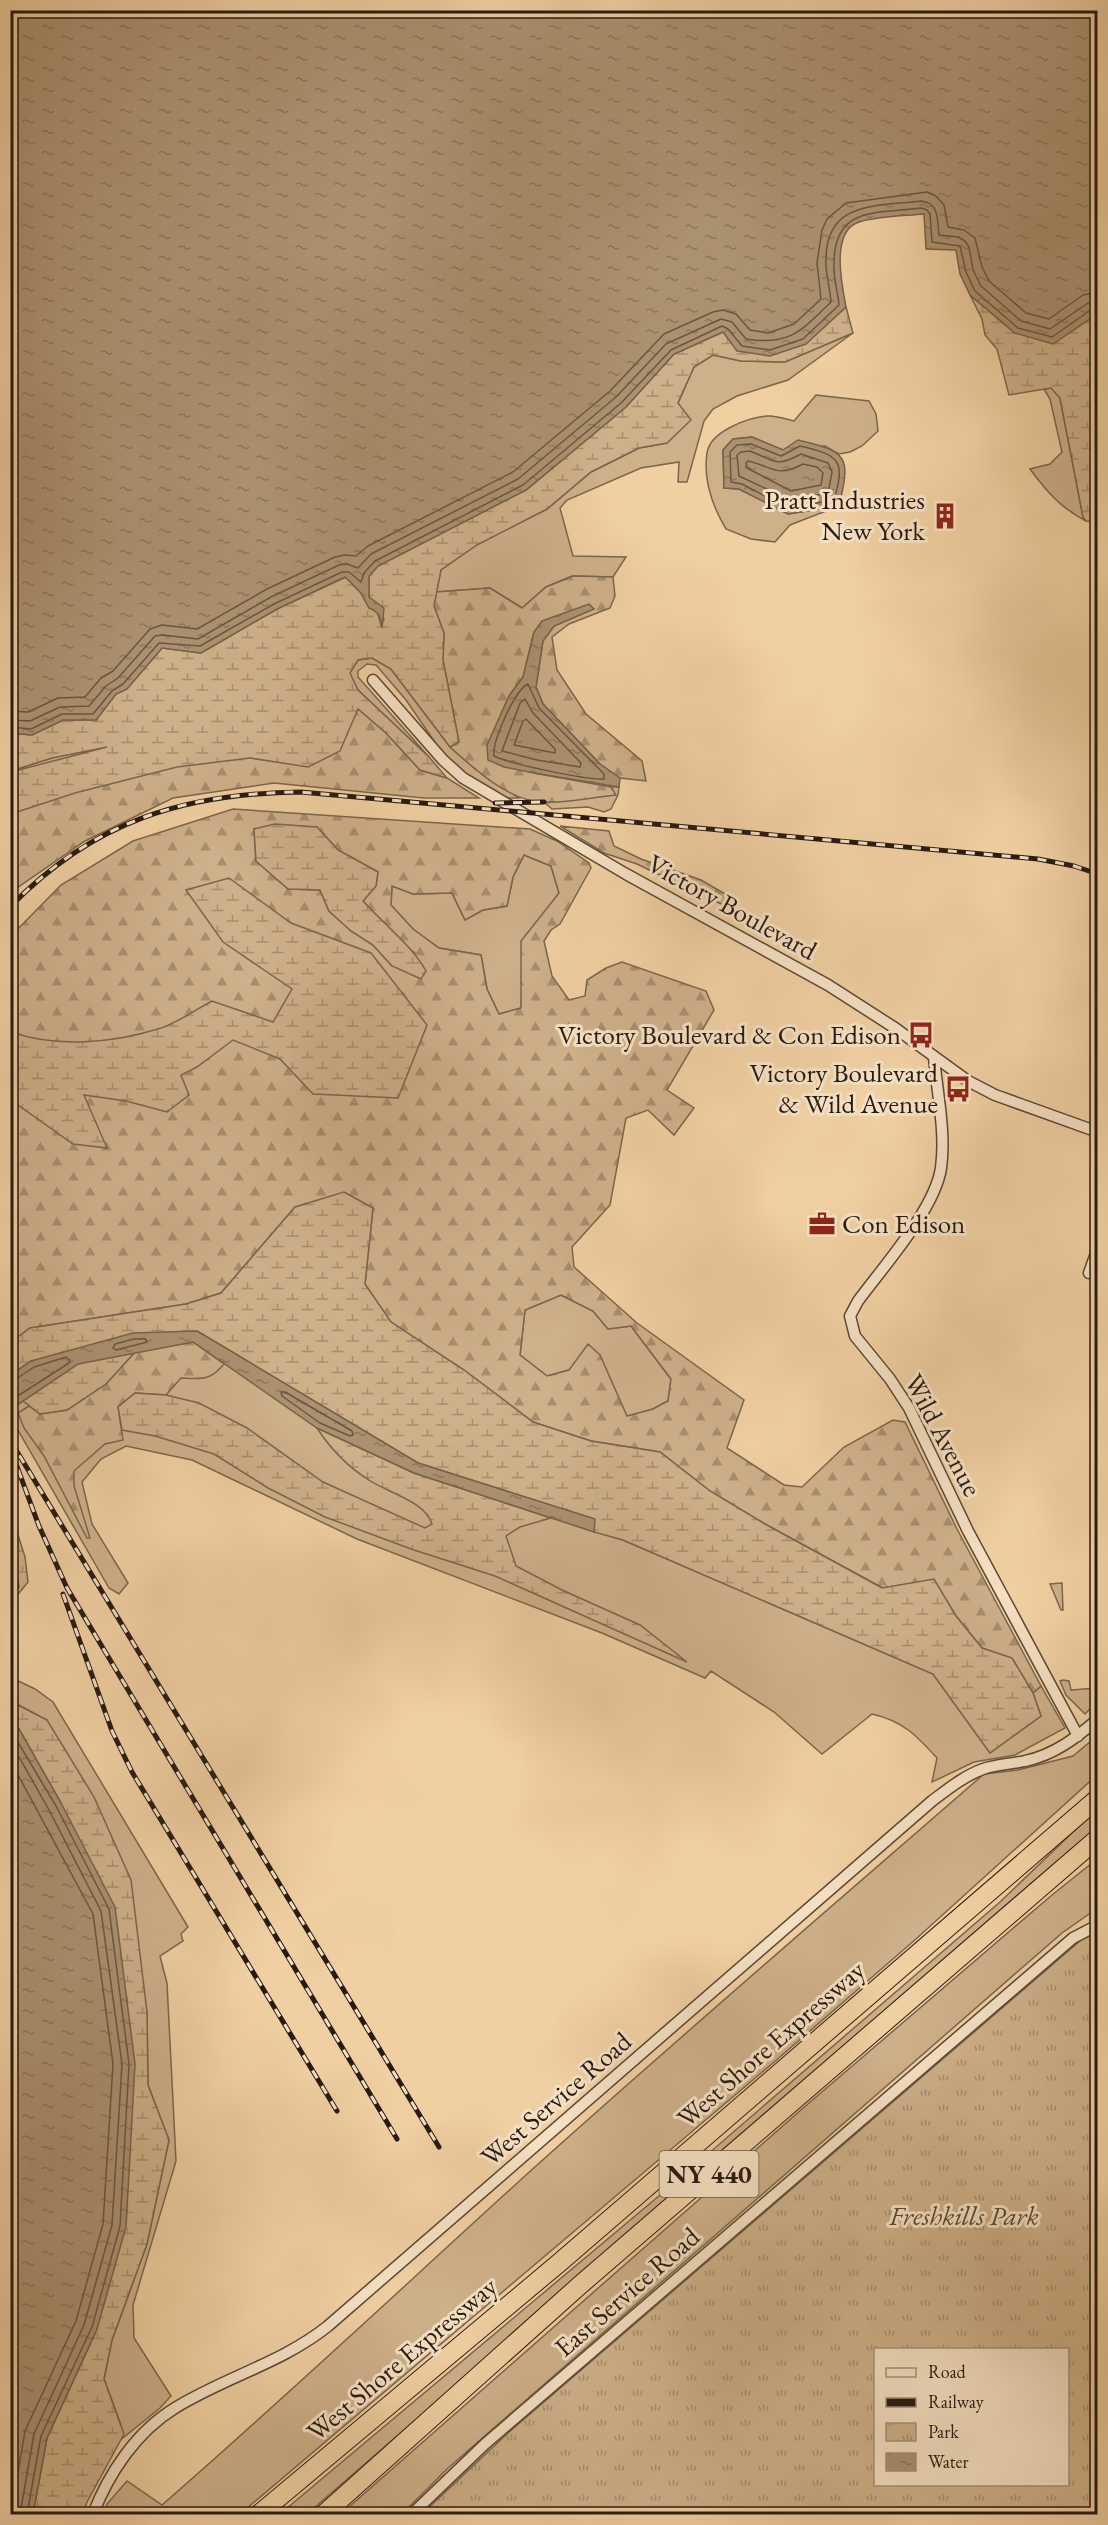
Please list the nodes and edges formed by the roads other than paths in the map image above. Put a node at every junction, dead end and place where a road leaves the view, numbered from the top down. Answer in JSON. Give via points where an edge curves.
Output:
{"nodes":[{"id":1,"x":373,"y":680,"type":"dead end"},
{"id":2,"x":934,"y":1057,"type":"junction"},
{"id":3,"x":1098,"y":1132,"type":"edge"},
{"id":4,"x":1098,"y":1248,"type":"edge"},
{"id":5,"x":1089,"y":1273,"type":"dead end"},
{"id":6,"x":1098,"y":1719,"type":"edge"},
{"id":7,"x":1074,"y":1739,"type":"junction"},
{"id":8,"x":1098,"y":1792,"type":"edge"},
{"id":9,"x":1098,"y":1798,"type":"edge"},
{"id":10,"x":1098,"y":1838,"type":"edge"},
{"id":11,"x":1026,"y":1860,"type":"junction"},
{"id":12,"x":1098,"y":1925,"type":"edge"},
{"id":13,"x":93,"y":2514,"type":"edge"},
{"id":14,"x":259,"y":2514,"type":"edge"},
{"id":15,"x":324,"y":2514,"type":"edge"},
{"id":16,"x":412,"y":2514,"type":"edge"}],
"edges":[{"from":1,"to":2,"type":"street","name":"Victory Boulevard","via":[[463,778],[626,874],[828,985]]},
{"from":2,"to":3,"type":"street","name":"Victory Boulevard","via":[[995,1095]]},
{"from":2,"to":7,"type":"street","name":"Wild Avenue","via":[[941,1169],[931,1199],[858,1301],[850,1316],[851,1327],[909,1408]]},
{"from":4,"to":5,"type":"street"},
{"from":6,"to":7,"type":"street","name":"West Service Road"},
{"from":7,"to":13,"type":"street","name":"West Service Road","via":[[1028,1761],[985,1768],[963,1778],[932,1801],[328,2326],[308,2342],[174,2409],[147,2431],[122,2458],[102,2490]]},
{"from":8,"to":11,"type":"highway"},
{"from":9,"to":11,"type":"highway","name":"West Shore Expressway","number":"NY 440"},
{"from":10,"to":15,"type":"highway","number":"NY 440","via":[[579,2286]]},
{"from":11,"to":14,"type":"highway","name":"West Shore Expressway","number":"NY 440","via":[[559,2263]]},
{"from":12,"to":16,"type":"street","name":"East Service Road","via":[[1073,1938],[485,2444]]}]}
